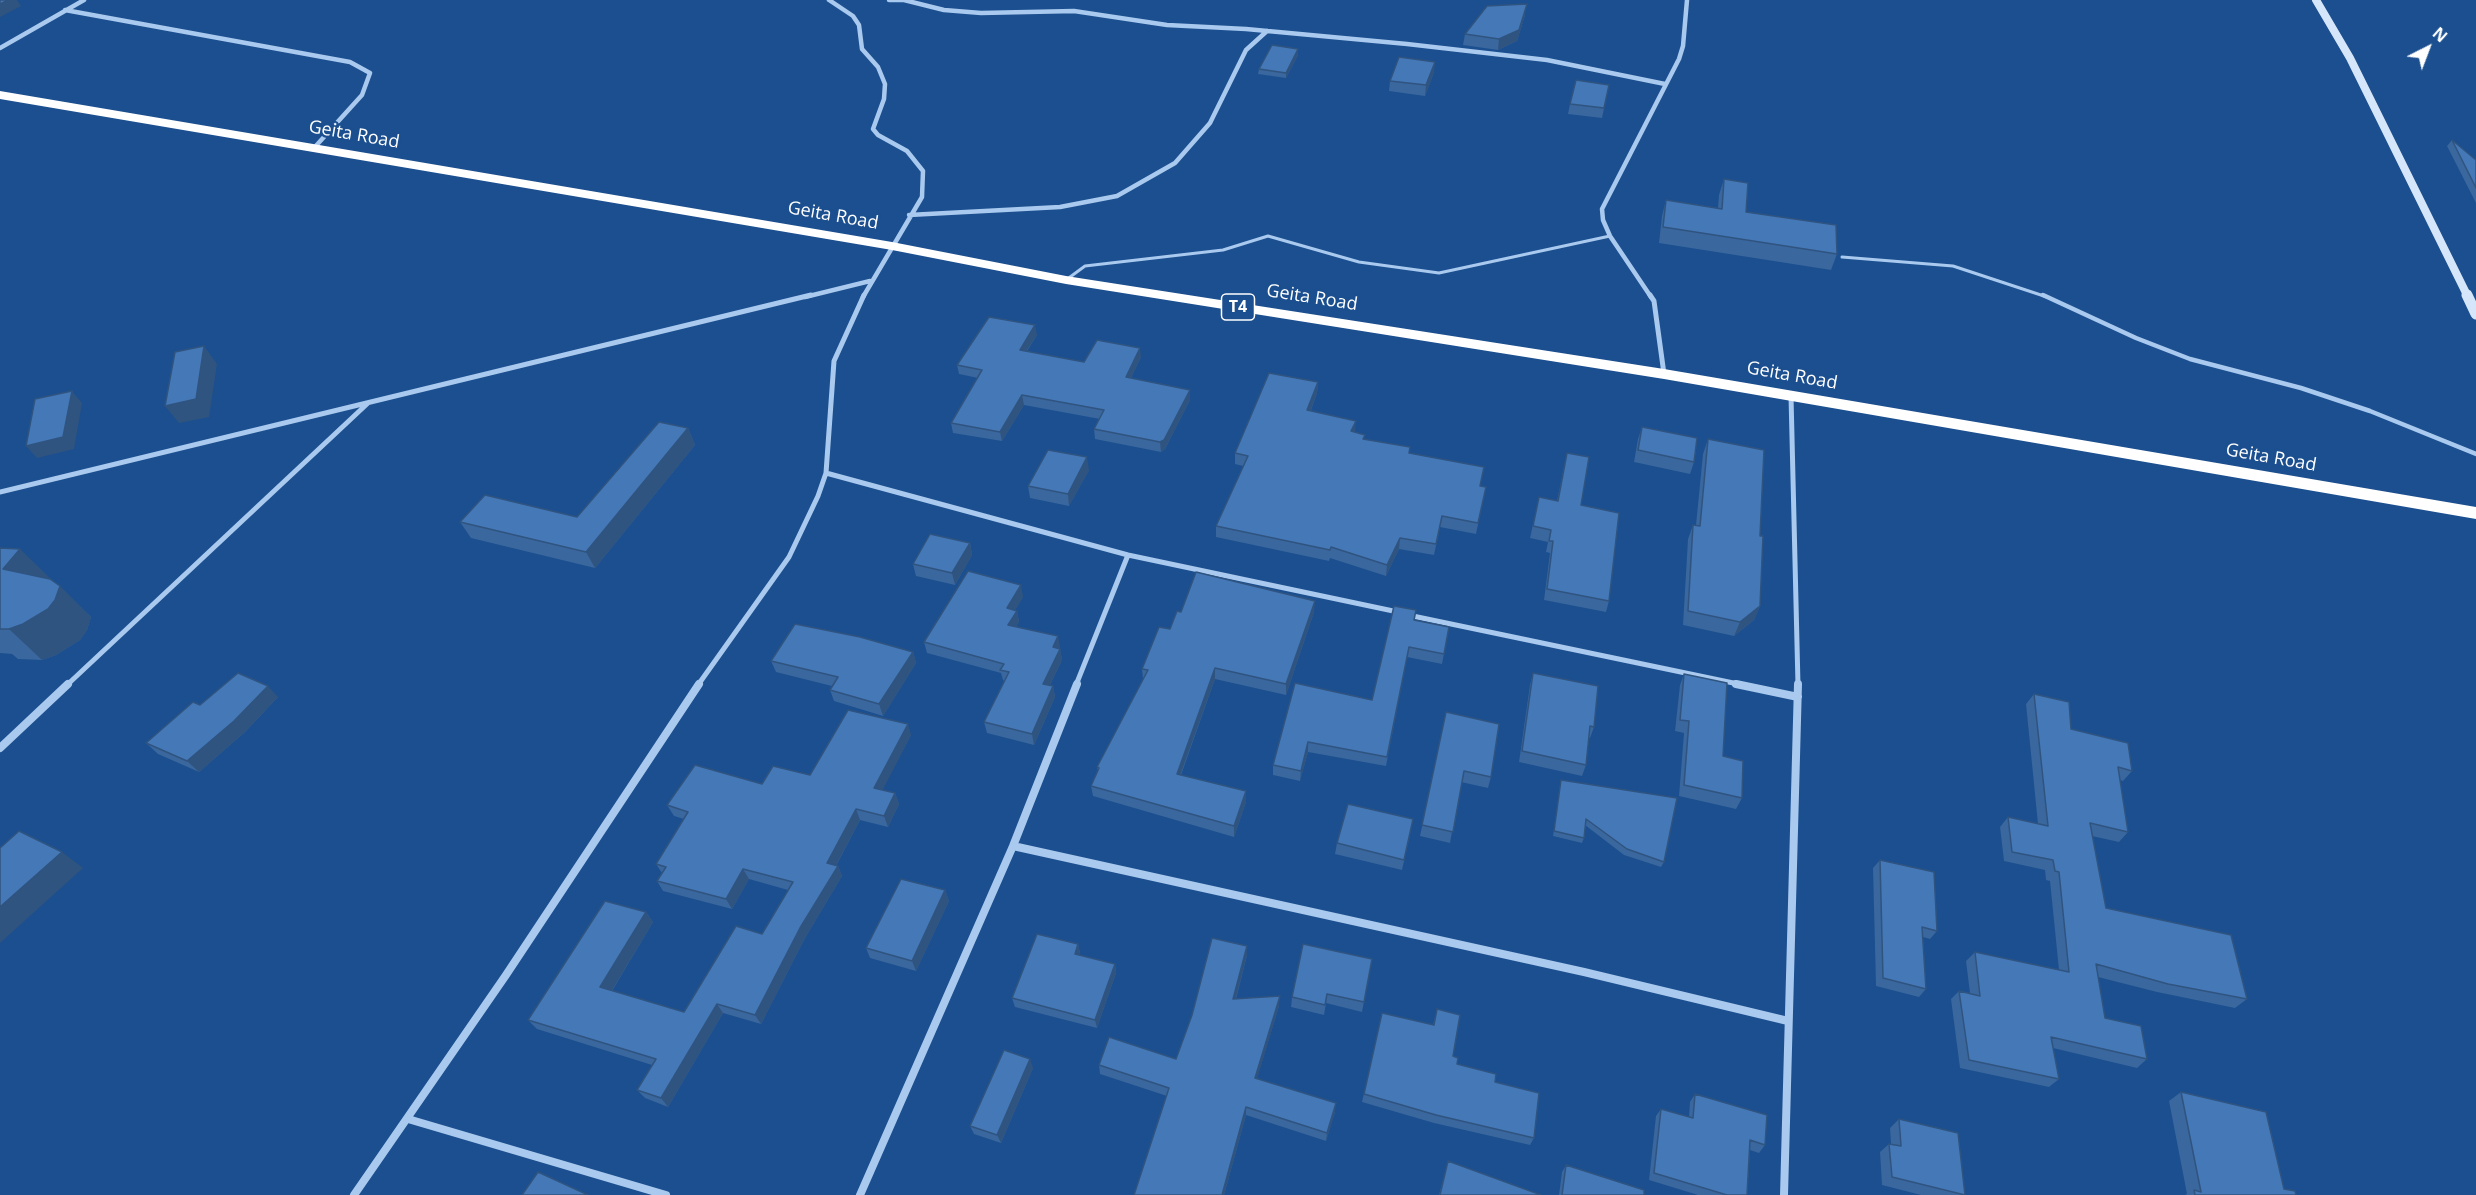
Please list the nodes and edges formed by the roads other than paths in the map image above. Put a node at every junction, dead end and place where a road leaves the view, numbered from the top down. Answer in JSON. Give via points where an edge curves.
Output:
{"nodes":[{"id":1,"x":84,"y":0,"type":"edge"},
{"id":2,"x":829,"y":0,"type":"edge"},
{"id":3,"x":889,"y":0,"type":"edge"},
{"id":4,"x":906,"y":0,"type":"edge"},
{"id":5,"x":1687,"y":0,"type":"edge"},
{"id":6,"x":2316,"y":0,"type":"edge"},
{"id":7,"x":65,"y":10,"type":"junction"},
{"id":8,"x":1267,"y":31,"type":"junction"},
{"id":9,"x":0,"y":48,"type":"edge"},
{"id":10,"x":1665,"y":84,"type":"junction"},
{"id":11,"x":0,"y":95,"type":"edge"},
{"id":12,"x":314,"y":147,"type":"junction"},
{"id":13,"x":909,"y":215,"type":"junction"},
{"id":14,"x":1610,"y":236,"type":"junction"},
{"id":15,"x":892,"y":246,"type":"junction"},
{"id":16,"x":1842,"y":258,"type":"dead end"},
{"id":17,"x":1066,"y":280,"type":"junction"},
{"id":18,"x":870,"y":281,"type":"junction"},
{"id":19,"x":2476,"y":314,"type":"edge"},
{"id":20,"x":1664,"y":374,"type":"junction"},
{"id":21,"x":1791,"y":396,"type":"junction"},
{"id":22,"x":368,"y":403,"type":"junction"},
{"id":23,"x":2476,"y":454,"type":"edge"},
{"id":24,"x":826,"y":473,"type":"junction"},
{"id":25,"x":0,"y":492,"type":"edge"},
{"id":26,"x":2476,"y":513,"type":"edge"},
{"id":27,"x":1128,"y":555,"type":"junction"},
{"id":28,"x":1798,"y":697,"type":"junction"},
{"id":29,"x":0,"y":737,"type":"edge"},
{"id":30,"x":9,"y":740,"type":"junction"},
{"id":31,"x":0,"y":748,"type":"edge"},
{"id":32,"x":1013,"y":846,"type":"junction"},
{"id":33,"x":1788,"y":1021,"type":"junction"},
{"id":34,"x":408,"y":1119,"type":"junction"},
{"id":35,"x":354,"y":1195,"type":"edge"},
{"id":36,"x":666,"y":1195,"type":"edge"},
{"id":37,"x":860,"y":1195,"type":"edge"},
{"id":38,"x":1784,"y":1195,"type":"edge"}],
"edges":[{"from":1,"to":7,"type":"street"},
{"from":2,"to":13,"type":"street","via":[[853,16],[859,26],[862,49],[878,67],[885,84],[873,129],[906,151],[923,171],[922,197]]},
{"from":3,"to":4,"type":"street"},
{"from":4,"to":8,"type":"street","via":[[944,10],[1074,11],[1167,25]]},
{"from":5,"to":10,"type":"street","via":[[1683,46]]},
{"from":6,"to":19,"type":"street","via":[[2350,58]]},
{"from":7,"to":9,"type":"street"},
{"from":7,"to":12,"type":"street","via":[[350,62],[370,72],[362,95]]},
{"from":8,"to":10,"type":"street","via":[[1547,60]]},
{"from":8,"to":13,"type":"street","via":[[1246,50],[1210,123],[1175,163],[1117,196],[1060,207]]},
{"from":10,"to":14,"type":"street","via":[[1604,199],[1603,220]]},
{"from":11,"to":12,"type":"highway","name":"Geita Road","number":"T4"},
{"from":12,"to":15,"type":"highway","name":"Geita Road","number":"T4"},
{"from":13,"to":15,"type":"street"},
{"from":14,"to":17,"type":"lane","via":[[1439,273],[1359,262],[1276,236],[1262,236],[1223,250],[1085,266]]},
{"from":14,"to":20,"type":"street","via":[[1654,301]]},
{"from":15,"to":17,"type":"highway","name":"Geita Road","number":"T4"},
{"from":15,"to":18,"type":"street"},
{"from":16,"to":23,"type":"lane","via":[[1953,266],[2054,299],[2190,359],[2301,388]]},
{"from":17,"to":20,"type":"highway","name":"Geita Road","number":"T4"},
{"from":18,"to":22,"type":"street"},
{"from":18,"to":24,"type":"street","via":[[834,361]]},
{"from":20,"to":21,"type":"highway","name":"Geita Road","number":"T4"},
{"from":21,"to":26,"type":"highway","name":"Geita Road","number":"T4"},
{"from":21,"to":28,"type":"street"},
{"from":22,"to":25,"type":"street"},
{"from":22,"to":30,"type":"street"},
{"from":24,"to":27,"type":"street"},
{"from":24,"to":34,"type":"street","via":[[789,557],[667,730]]},
{"from":27,"to":28,"type":"street"},
{"from":27,"to":32,"type":"street"},
{"from":28,"to":33,"type":"street"},
{"from":29,"to":30,"type":"street"},
{"from":30,"to":31,"type":"street"},
{"from":32,"to":33,"type":"street"},
{"from":32,"to":37,"type":"street"},
{"from":33,"to":38,"type":"street"},
{"from":34,"to":35,"type":"street"},
{"from":34,"to":36,"type":"street"}]}
